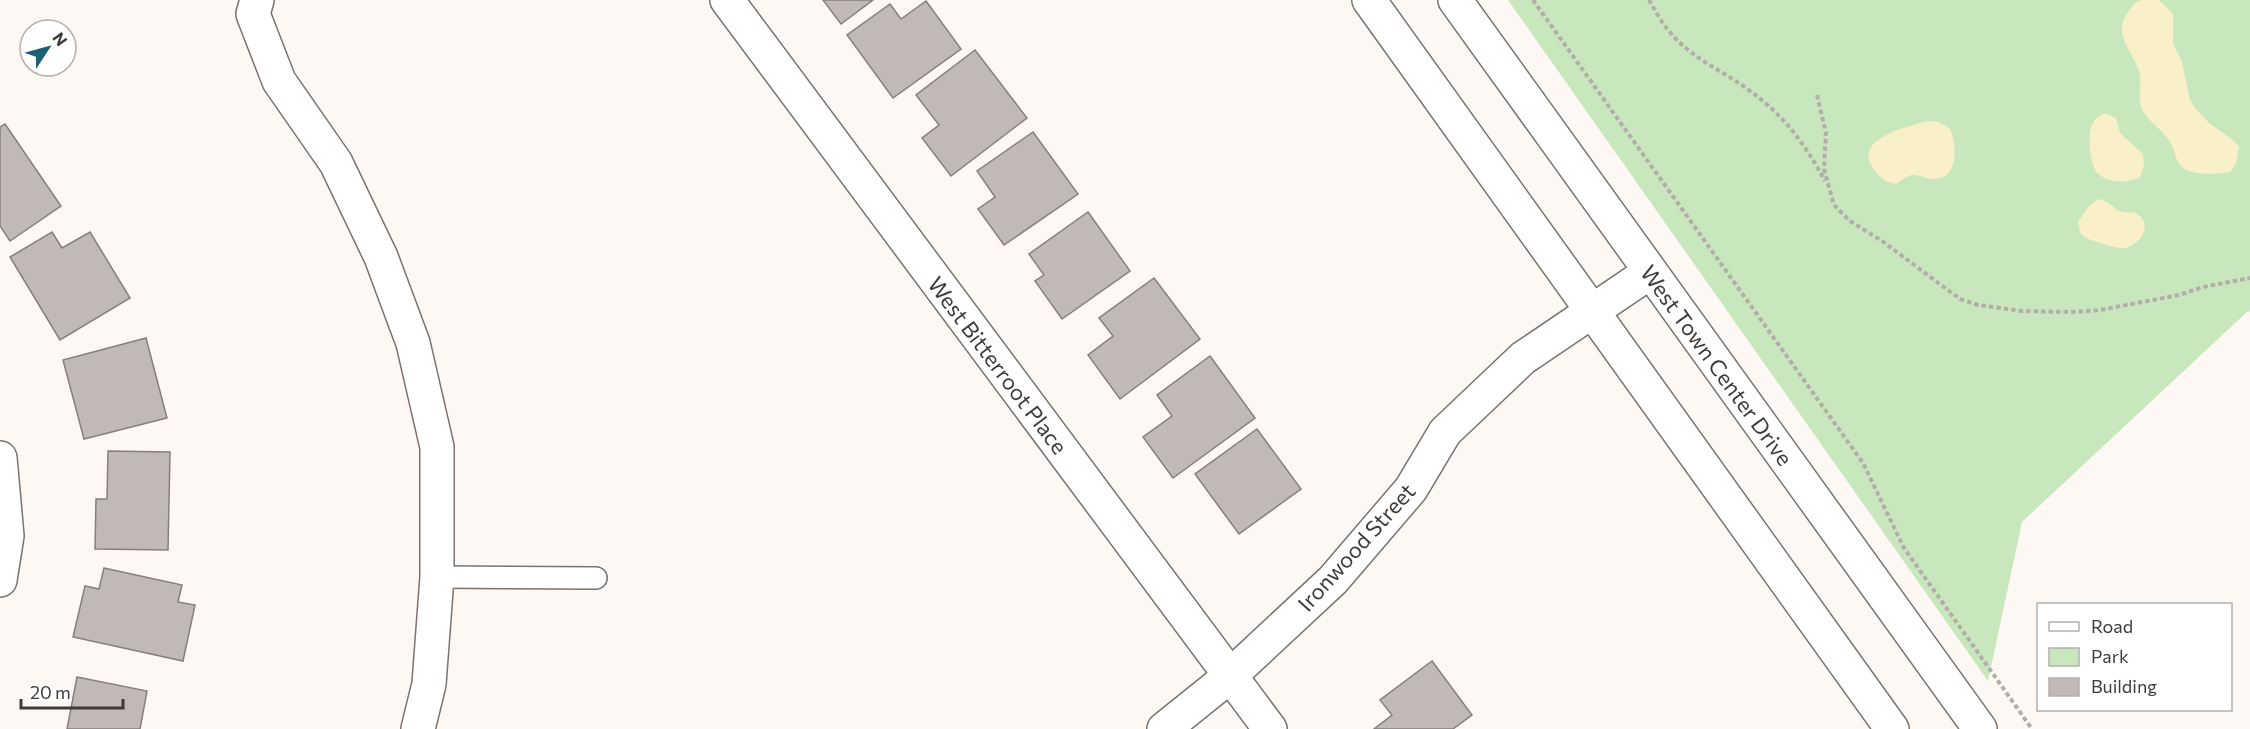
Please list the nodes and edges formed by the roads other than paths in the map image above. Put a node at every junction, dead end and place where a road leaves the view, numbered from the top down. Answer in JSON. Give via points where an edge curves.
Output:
{"nodes":[{"id":1,"x":257,"y":0,"type":"edge"},
{"id":2,"x":727,"y":0,"type":"edge"},
{"id":3,"x":1369,"y":0,"type":"edge"},
{"id":4,"x":1455,"y":0,"type":"edge"},
{"id":5,"x":1650,"y":272,"type":"junction"},
{"id":6,"x":1593,"y":312,"type":"junction"},
{"id":7,"x":0,"y":458,"type":"edge"},
{"id":8,"x":437,"y":577,"type":"junction"},
{"id":9,"x":596,"y":578,"type":"dead end"},
{"id":10,"x":0,"y":580,"type":"edge"},
{"id":11,"x":1230,"y":676,"type":"junction"},
{"id":12,"x":418,"y":729,"type":"edge"},
{"id":13,"x":1164,"y":729,"type":"edge"},
{"id":14,"x":1270,"y":729,"type":"edge"},
{"id":15,"x":1892,"y":729,"type":"edge"},
{"id":16,"x":1980,"y":729,"type":"edge"}],
"edges":[{"from":1,"to":8,"type":"street","via":[[253,14],[279,81],[336,163],[381,257],[413,343],[437,447]]},
{"from":2,"to":11,"type":"street","name":"West Bitterroot Place"},
{"from":3,"to":6,"type":"street"},
{"from":4,"to":5,"type":"street","name":"West Town Center Drive"},
{"from":5,"to":6,"type":"street","name":"Ironwood Street"},
{"from":5,"to":16,"type":"street","name":"West Town Center Drive"},
{"from":6,"to":11,"type":"street","name":"Ironwood Street","via":[[1523,358],[1445,432],[1411,489],[1333,580]]},
{"from":6,"to":15,"type":"street"},
{"from":7,"to":10,"type":"street","via":[[8,536]]},
{"from":8,"to":9,"type":"lane"},
{"from":8,"to":12,"type":"street","via":[[429,684]]},
{"from":11,"to":13,"type":"street","name":"Ironwood Street"},
{"from":11,"to":14,"type":"street","name":"West Bitterroot Place"}]}
